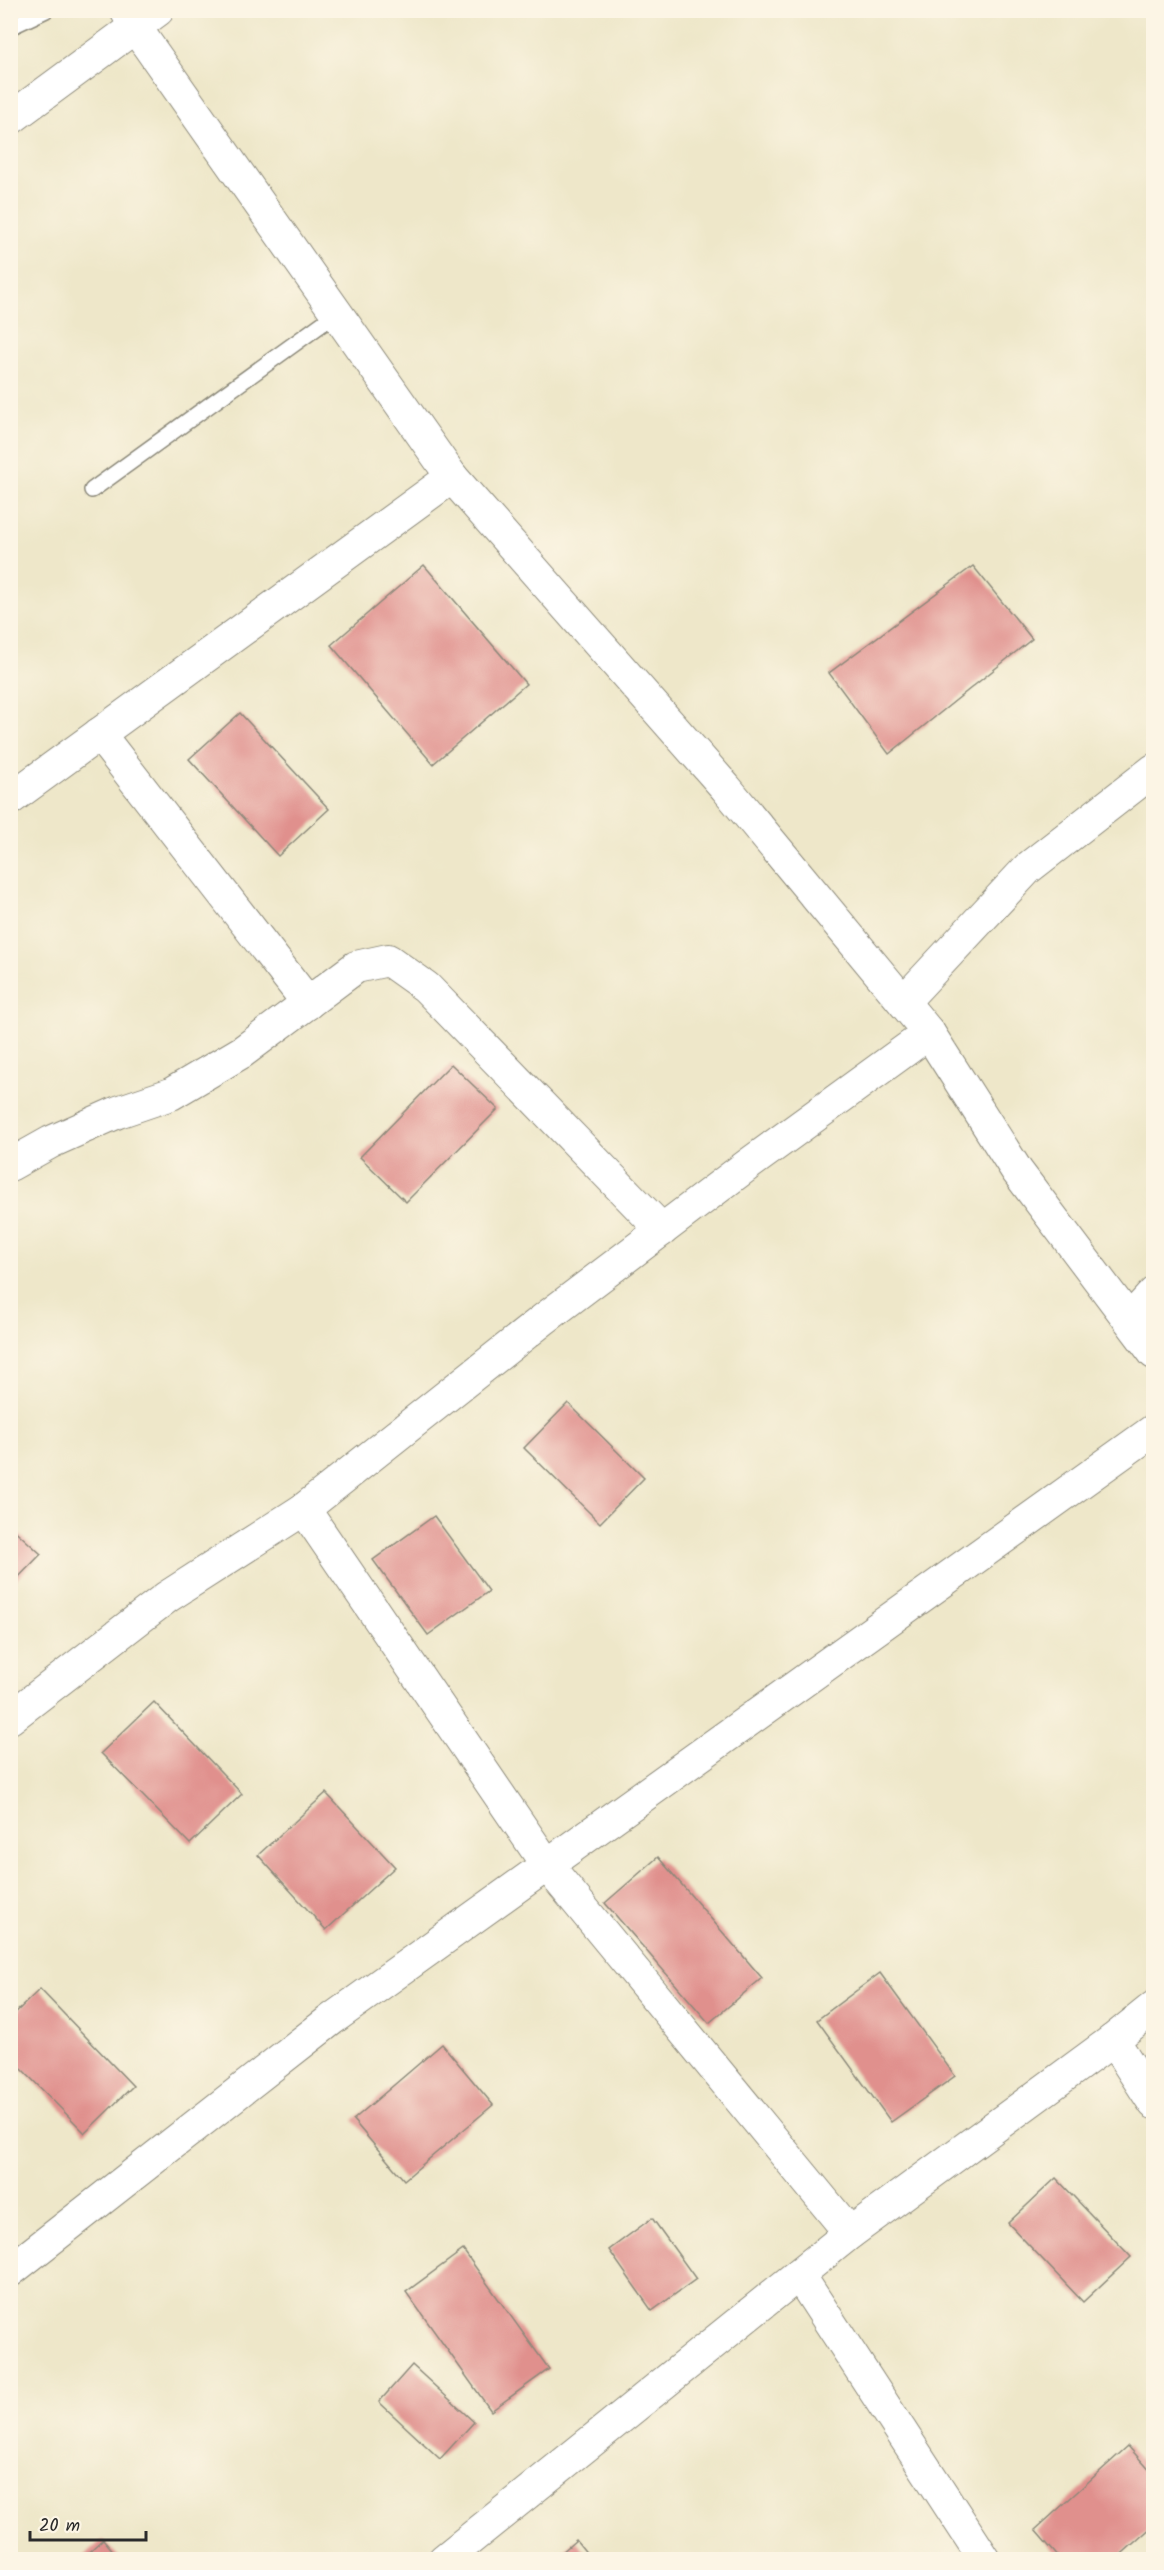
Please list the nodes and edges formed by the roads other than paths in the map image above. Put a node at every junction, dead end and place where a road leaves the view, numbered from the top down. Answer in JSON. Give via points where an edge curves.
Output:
{"nodes":[{"id":1,"x":46,"y":10,"type":"edge"},
{"id":2,"x":140,"y":16,"type":"edge"},
{"id":3,"x":10,"y":27,"type":"edge"},
{"id":4,"x":10,"y":119,"type":"edge"},
{"id":5,"x":336,"y":313,"type":"junction"},
{"id":6,"x":452,"y":477,"type":"junction"},
{"id":7,"x":92,"y":490,"type":"dead end"},
{"id":8,"x":99,"y":734,"type":"junction"},
{"id":9,"x":1154,"y":770,"type":"edge"},
{"id":10,"x":10,"y":799,"type":"edge"},
{"id":11,"x":904,"y":1001,"type":"junction"},
{"id":12,"x":308,"y":1003,"type":"junction"},
{"id":13,"x":929,"y":1033,"type":"junction"},
{"id":14,"x":10,"y":1165,"type":"edge"},
{"id":15,"x":662,"y":1230,"type":"junction"},
{"id":16,"x":1154,"y":1293,"type":"edge"},
{"id":17,"x":1130,"y":1319,"type":"junction"},
{"id":18,"x":1154,"y":1353,"type":"edge"},
{"id":19,"x":1154,"y":1430,"type":"edge"},
{"id":20,"x":304,"y":1509,"type":"junction"},
{"id":21,"x":10,"y":1718,"type":"edge"},
{"id":22,"x":547,"y":1865,"type":"junction"},
{"id":23,"x":1154,"y":2007,"type":"edge"},
{"id":24,"x":1113,"y":2040,"type":"junction"},
{"id":25,"x":1154,"y":2103,"type":"edge"},
{"id":26,"x":850,"y":2233,"type":"junction"},
{"id":27,"x":10,"y":2271,"type":"edge"},
{"id":28,"x":799,"y":2275,"type":"junction"},
{"id":29,"x":444,"y":2559,"type":"edge"},
{"id":30,"x":984,"y":2559,"type":"edge"}],
"edges":[{"from":1,"to":3,"type":"lane"},
{"from":2,"to":4,"type":"street"},
{"from":2,"to":5,"type":"street"},
{"from":5,"to":6,"type":"street"},
{"from":5,"to":7,"type":"lane"},
{"from":6,"to":8,"type":"street"},
{"from":6,"to":11,"type":"street","via":[[726,788]]},
{"from":8,"to":10,"type":"street"},
{"from":8,"to":12,"type":"street"},
{"from":9,"to":11,"type":"street","via":[[1028,868]]},
{"from":11,"to":13,"type":"street"},
{"from":12,"to":14,"type":"street","via":[[242,1052],[171,1094],[118,1112]]},
{"from":12,"to":15,"type":"street","via":[[356,967],[388,960],[426,987]]},
{"from":13,"to":15,"type":"street"},
{"from":13,"to":17,"type":"street","via":[[1017,1171]]},
{"from":15,"to":20,"type":"street"},
{"from":16,"to":17,"type":"street"},
{"from":17,"to":18,"type":"street"},
{"from":19,"to":22,"type":"street"},
{"from":20,"to":21,"type":"street","via":[[167,1597]]},
{"from":20,"to":22,"type":"street"},
{"from":22,"to":26,"type":"street"},
{"from":22,"to":27,"type":"street","via":[[332,2019]]},
{"from":23,"to":24,"type":"street"},
{"from":24,"to":25,"type":"street"},
{"from":24,"to":26,"type":"street"},
{"from":26,"to":28,"type":"street"},
{"from":28,"to":29,"type":"street"},
{"from":28,"to":30,"type":"street"}]}
